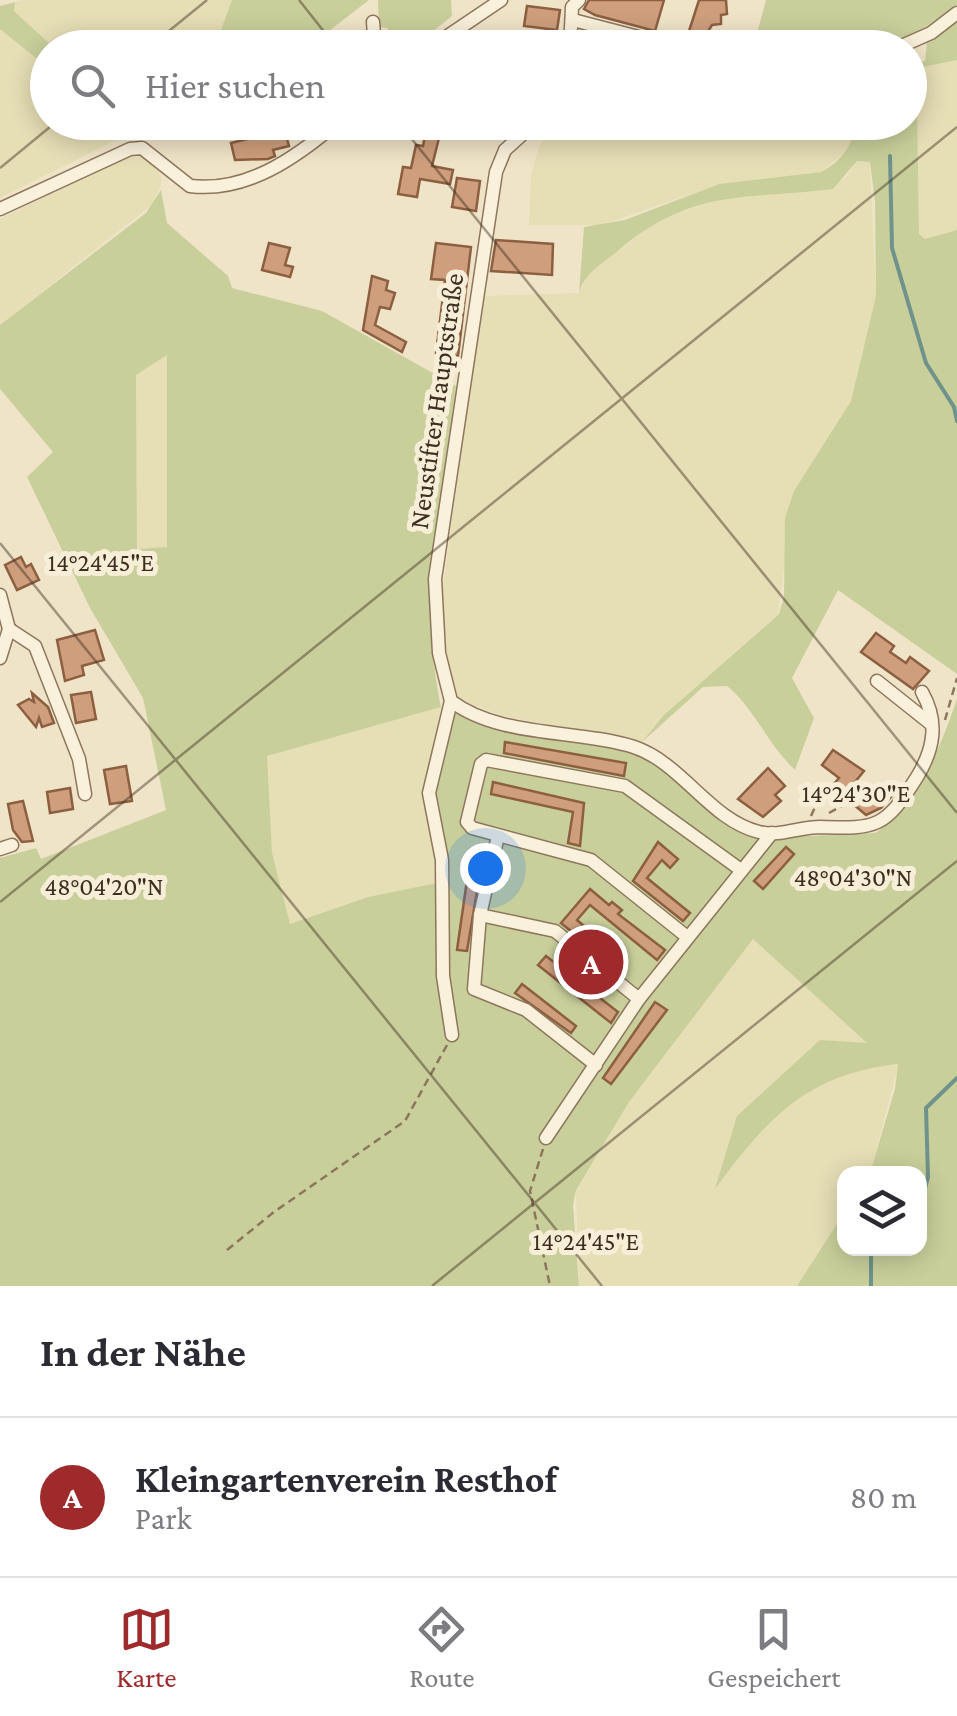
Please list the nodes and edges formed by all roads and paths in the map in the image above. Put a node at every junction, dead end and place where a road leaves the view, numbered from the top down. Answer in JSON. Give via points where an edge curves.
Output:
{"nodes":[{"id":1,"x":501,"y":0,"type":"edge"},
{"id":2,"x":572,"y":7,"type":"edge"},
{"id":3,"x":957,"y":13,"type":"edge"},
{"id":4,"x":373,"y":22,"type":"dead end"},
{"id":5,"x":374,"y":30,"type":"edge"},
{"id":6,"x":457,"y":30,"type":"edge"},
{"id":7,"x":633,"y":30,"type":"edge"},
{"id":8,"x":927,"y":34,"type":"edge"},
{"id":9,"x":315,"y":140,"type":"edge"},
{"id":10,"x":517,"y":140,"type":"edge"},
{"id":11,"x":0,"y":208,"type":"edge"},
{"id":12,"x":0,"y":596,"type":"edge"},
{"id":13,"x":8,"y":629,"type":"junction"},
{"id":14,"x":0,"y":658,"type":"edge"},
{"id":15,"x":957,"y":678,"type":"edge"},
{"id":16,"x":876,"y":681,"type":"dead end"},
{"id":17,"x":922,"y":692,"type":"dead end"},
{"id":18,"x":452,"y":701,"type":"junction"},
{"id":19,"x":933,"y":733,"type":"junction"},
{"id":20,"x":826,"y":785,"type":"dead end"},
{"id":21,"x":86,"y":794,"type":"dead end"},
{"id":22,"x":807,"y":827,"type":"junction"},
{"id":23,"x":772,"y":833,"type":"junction"},
{"id":24,"x":498,"y":836,"type":"junction"},
{"id":25,"x":741,"y":870,"type":"junction"},
{"id":26,"x":480,"y":915,"type":"junction"},
{"id":27,"x":686,"y":936,"type":"junction"},
{"id":28,"x":639,"y":999,"type":"junction"},
{"id":29,"x":452,"y":1035,"type":"joint"},
{"id":30,"x":596,"y":1065,"type":"junction"},
{"id":31,"x":546,"y":1138,"type":"joint"},
{"id":32,"x":227,"y":1250,"type":"dead end"},
{"id":33,"x":550,"y":1286,"type":"edge"}],
"edges":[{"from":1,"to":6,"type":"street"},
{"from":2,"to":7,"type":"street"},
{"from":3,"to":8,"type":"street"},
{"from":4,"to":5,"type":"street"},
{"from":9,"to":11,"type":"street","via":[[289,160],[226,185],[190,186],[142,148],[130,149]]},
{"from":10,"to":18,"type":"street","name":"Neustifter Hauptstraße","via":[[496,172],[438,558],[436,627]]},
{"from":12,"to":13,"type":"street"},
{"from":13,"to":14,"type":"street"},
{"from":13,"to":21,"type":"street","via":[[35,646]]},
{"from":15,"to":19,"type":"path","via":[[949,710]]},
{"from":16,"to":19,"type":"street"},
{"from":17,"to":19,"type":"street"},
{"from":18,"to":23,"type":"street","via":[[487,718],[646,752],[734,820]]},
{"from":18,"to":29,"type":"street","via":[[429,794],[442,860],[443,976]]},
{"from":19,"to":22,"type":"street","via":[[916,779],[882,823],[858,830]]},
{"from":20,"to":22,"type":"path"},
{"from":22,"to":23,"type":"street"},
{"from":23,"to":25,"type":"street"},
{"from":24,"to":25,"type":"street","via":[[467,822],[486,760],[624,786]]},
{"from":24,"to":26,"type":"street"},
{"from":24,"to":27,"type":"street","via":[[592,860]]},
{"from":25,"to":27,"type":"street"},
{"from":26,"to":28,"type":"street","via":[[564,935]]},
{"from":26,"to":30,"type":"street","via":[[474,989],[526,1010]]},
{"from":27,"to":28,"type":"street"},
{"from":28,"to":30,"type":"street"},
{"from":29,"to":32,"type":"path","via":[[405,1121]]},
{"from":30,"to":31,"type":"street"},
{"from":31,"to":33,"type":"path","via":[[530,1191]]}]}
